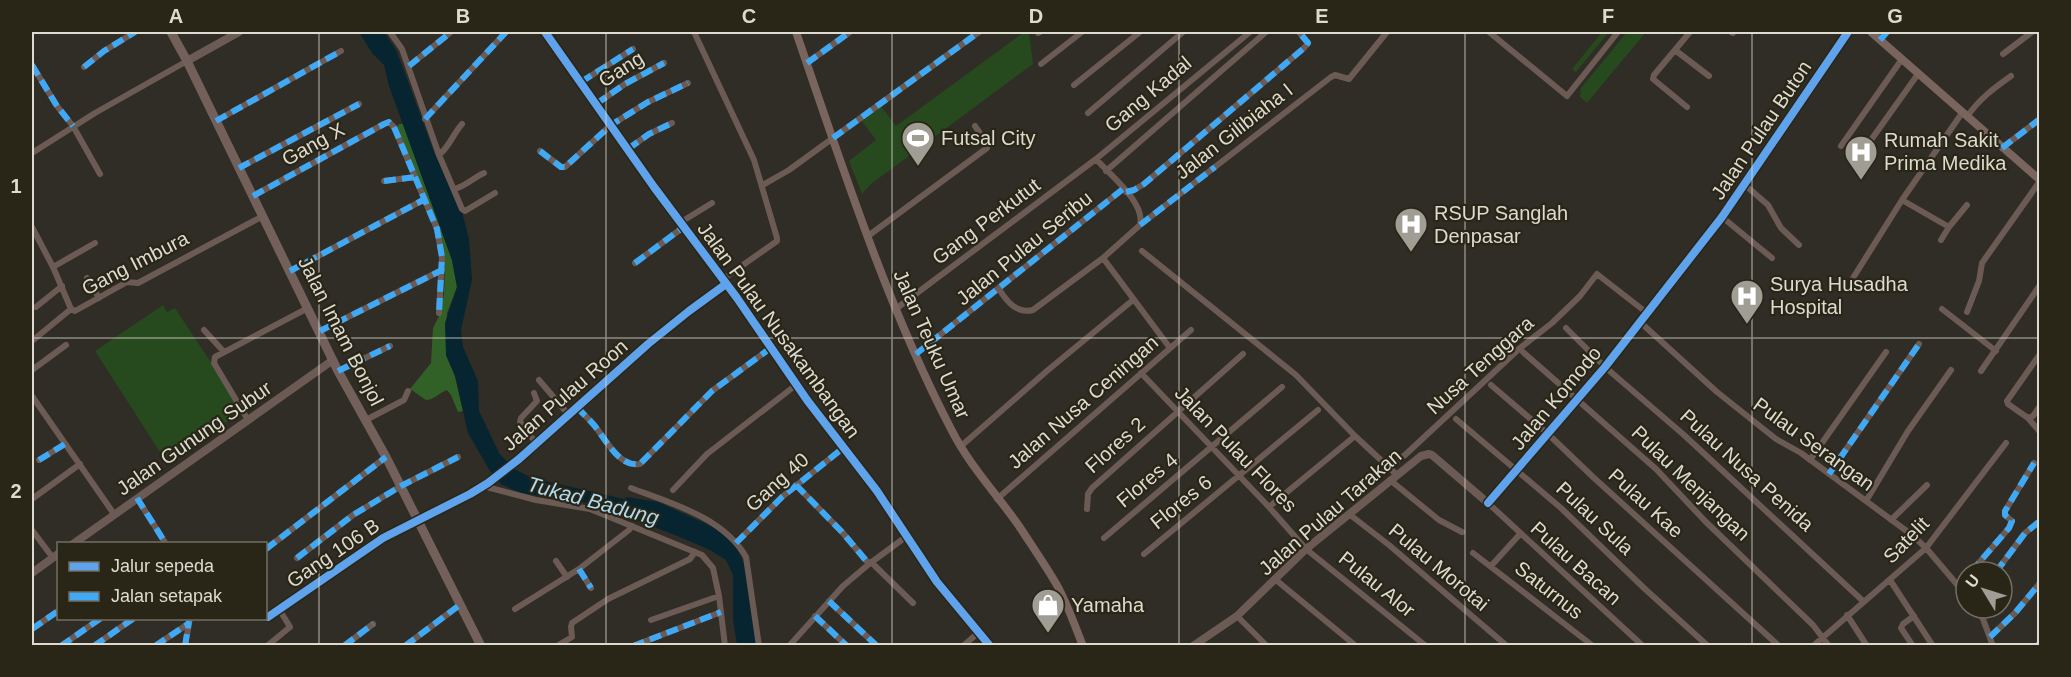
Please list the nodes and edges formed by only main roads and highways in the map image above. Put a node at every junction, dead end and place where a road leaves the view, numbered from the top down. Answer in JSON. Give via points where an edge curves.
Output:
{"nodes":[{"id":1,"x":171,"y":32,"type":"edge"},
{"id":2,"x":796,"y":32,"type":"edge"},
{"id":3,"x":1870,"y":32,"type":"edge"},
{"id":4,"x":2040,"y":180,"type":"edge"},
{"id":5,"x":481,"y":645,"type":"edge"},
{"id":6,"x":1083,"y":645,"type":"edge"}],
"edges":[{"from":1,"to":5,"type":"highway","name":"Jalan Imam Bonjol","via":[[338,371]]},
{"from":2,"to":6,"type":"main road","name":"Jalan Teuku Umar","via":[[868,236],[939,406],[980,478],[1022,531],[1057,586]]},
{"from":3,"to":4,"type":"main road"}]}
